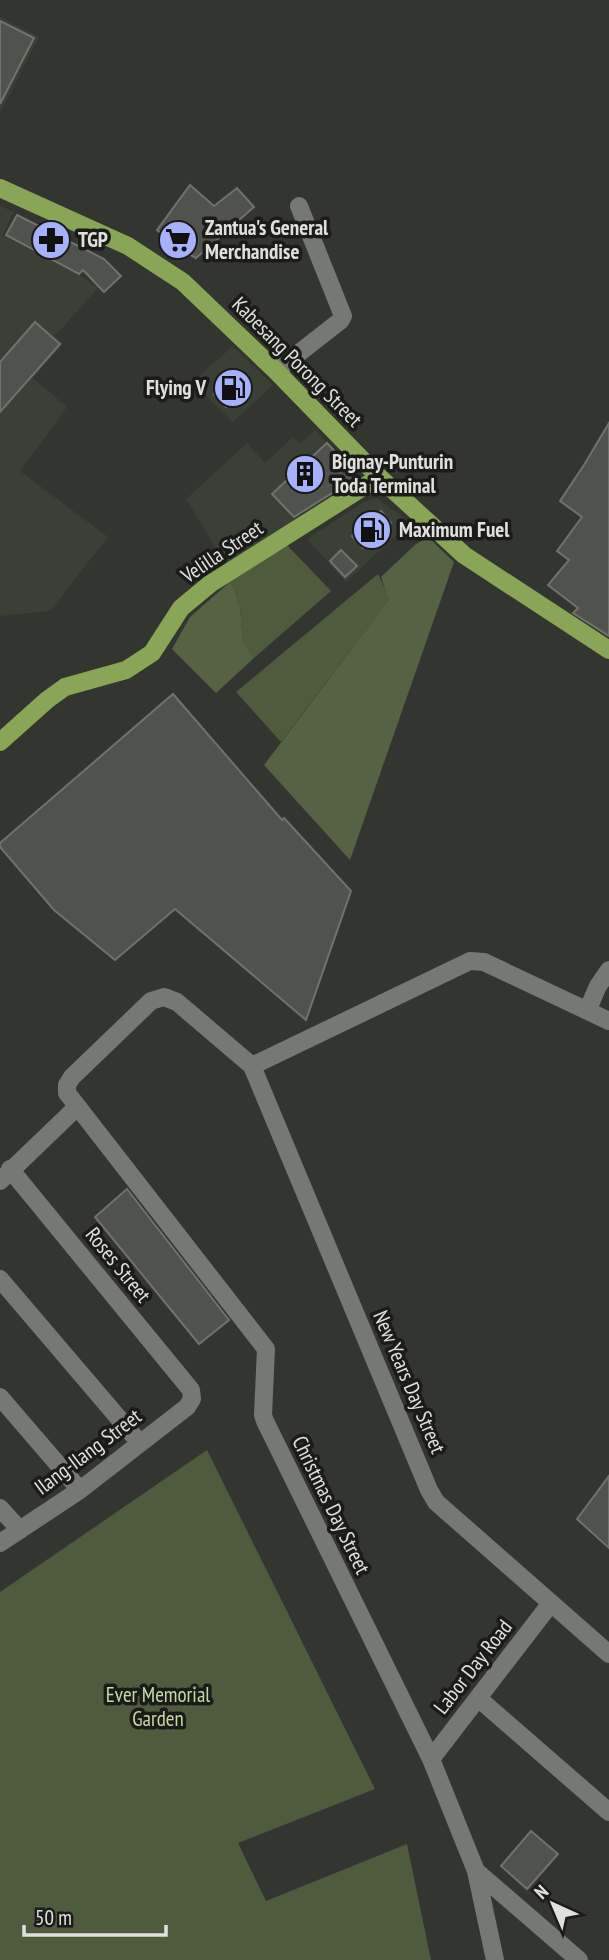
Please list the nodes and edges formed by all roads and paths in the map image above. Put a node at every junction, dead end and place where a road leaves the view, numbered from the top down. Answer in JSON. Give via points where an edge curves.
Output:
{"nodes":[{"id":1,"x":0,"y":188,"type":"edge"},
{"id":2,"x":299,"y":206,"type":"dead end"},
{"id":3,"x":276,"y":371,"type":"junction"},
{"id":4,"x":379,"y":477,"type":"junction"},
{"id":5,"x":609,"y":650,"type":"edge"},
{"id":6,"x":0,"y":742,"type":"edge"},
{"id":7,"x":609,"y":970,"type":"edge"},
{"id":8,"x":587,"y":1009,"type":"junction"},
{"id":9,"x":609,"y":1021,"type":"edge"},
{"id":10,"x":252,"y":1066,"type":"junction"},
{"id":11,"x":76,"y":1108,"type":"junction"},
{"id":12,"x":5,"y":1175,"type":"edge"},
{"id":13,"x":0,"y":1279,"type":"edge"},
{"id":14,"x":191,"y":1390,"type":"joint"},
{"id":15,"x":0,"y":1397,"type":"edge"},
{"id":16,"x":139,"y":1442,"type":"junction"},
{"id":17,"x":80,"y":1490,"type":"junction"},
{"id":18,"x":0,"y":1507,"type":"edge"},
{"id":19,"x":20,"y":1530,"type":"junction"},
{"id":20,"x":0,"y":1543,"type":"edge"},
{"id":21,"x":551,"y":1604,"type":"junction"},
{"id":22,"x":609,"y":1654,"type":"edge"},
{"id":23,"x":478,"y":1698,"type":"junction"},
{"id":24,"x":431,"y":1759,"type":"junction"},
{"id":25,"x":609,"y":1812,"type":"edge"},
{"id":26,"x":476,"y":1871,"type":"junction"},
{"id":27,"x":495,"y":1960,"type":"edge"},
{"id":28,"x":579,"y":1960,"type":"edge"}],
"edges":[{"from":1,"to":3,"type":"main road","name":"Kabesang Porong Street","via":[[153,261],[205,302]]},
{"from":2,"to":3,"type":"street","via":[[343,316]]},
{"from":3,"to":4,"type":"main road","name":"Kabesang Porong Street"},
{"from":4,"to":5,"type":"main road","name":"Kabesang Porong Street","via":[[464,555]]},
{"from":4,"to":6,"type":"main road","name":"Velilla Street","via":[[210,584],[181,608],[152,653],[126,670],[65,687]]},
{"from":7,"to":8,"type":"street"},
{"from":8,"to":9,"type":"street"},
{"from":8,"to":10,"type":"street","via":[[484,962],[470,961]]},
{"from":10,"to":11,"type":"street","via":[[164,997],[151,1001],[72,1077],[67,1093]]},
{"from":10,"to":21,"type":"street","name":"New Years Day Street","via":[[429,1490],[436,1502]]},
{"from":11,"to":12,"type":"street"},
{"from":11,"to":24,"type":"street","name":"Christmas Day Street","via":[[266,1349],[265,1421]]},
{"from":12,"to":14,"type":"street","name":"Roses Street"},
{"from":13,"to":16,"type":"street"},
{"from":14,"to":16,"type":"street","name":"Ilang-Ilang Street","via":[[187,1407]]},
{"from":15,"to":17,"type":"street"},
{"from":16,"to":17,"type":"street","name":"Ilang-Ilang Street"},
{"from":17,"to":19,"type":"street","name":"Ilang-Ilang Street"},
{"from":18,"to":19,"type":"street"},
{"from":19,"to":20,"type":"street","name":"Ilang-Ilang Street"},
{"from":21,"to":22,"type":"street","name":"New Years Day Street"},
{"from":21,"to":23,"type":"street","name":"Labor Day Road"},
{"from":23,"to":24,"type":"street","name":"Labor Day Road"},
{"from":23,"to":25,"type":"street"},
{"from":24,"to":26,"type":"street","name":"Christmas Day Street"},
{"from":26,"to":27,"type":"street","name":"Christmas Day Street"},
{"from":26,"to":28,"type":"street"}]}
